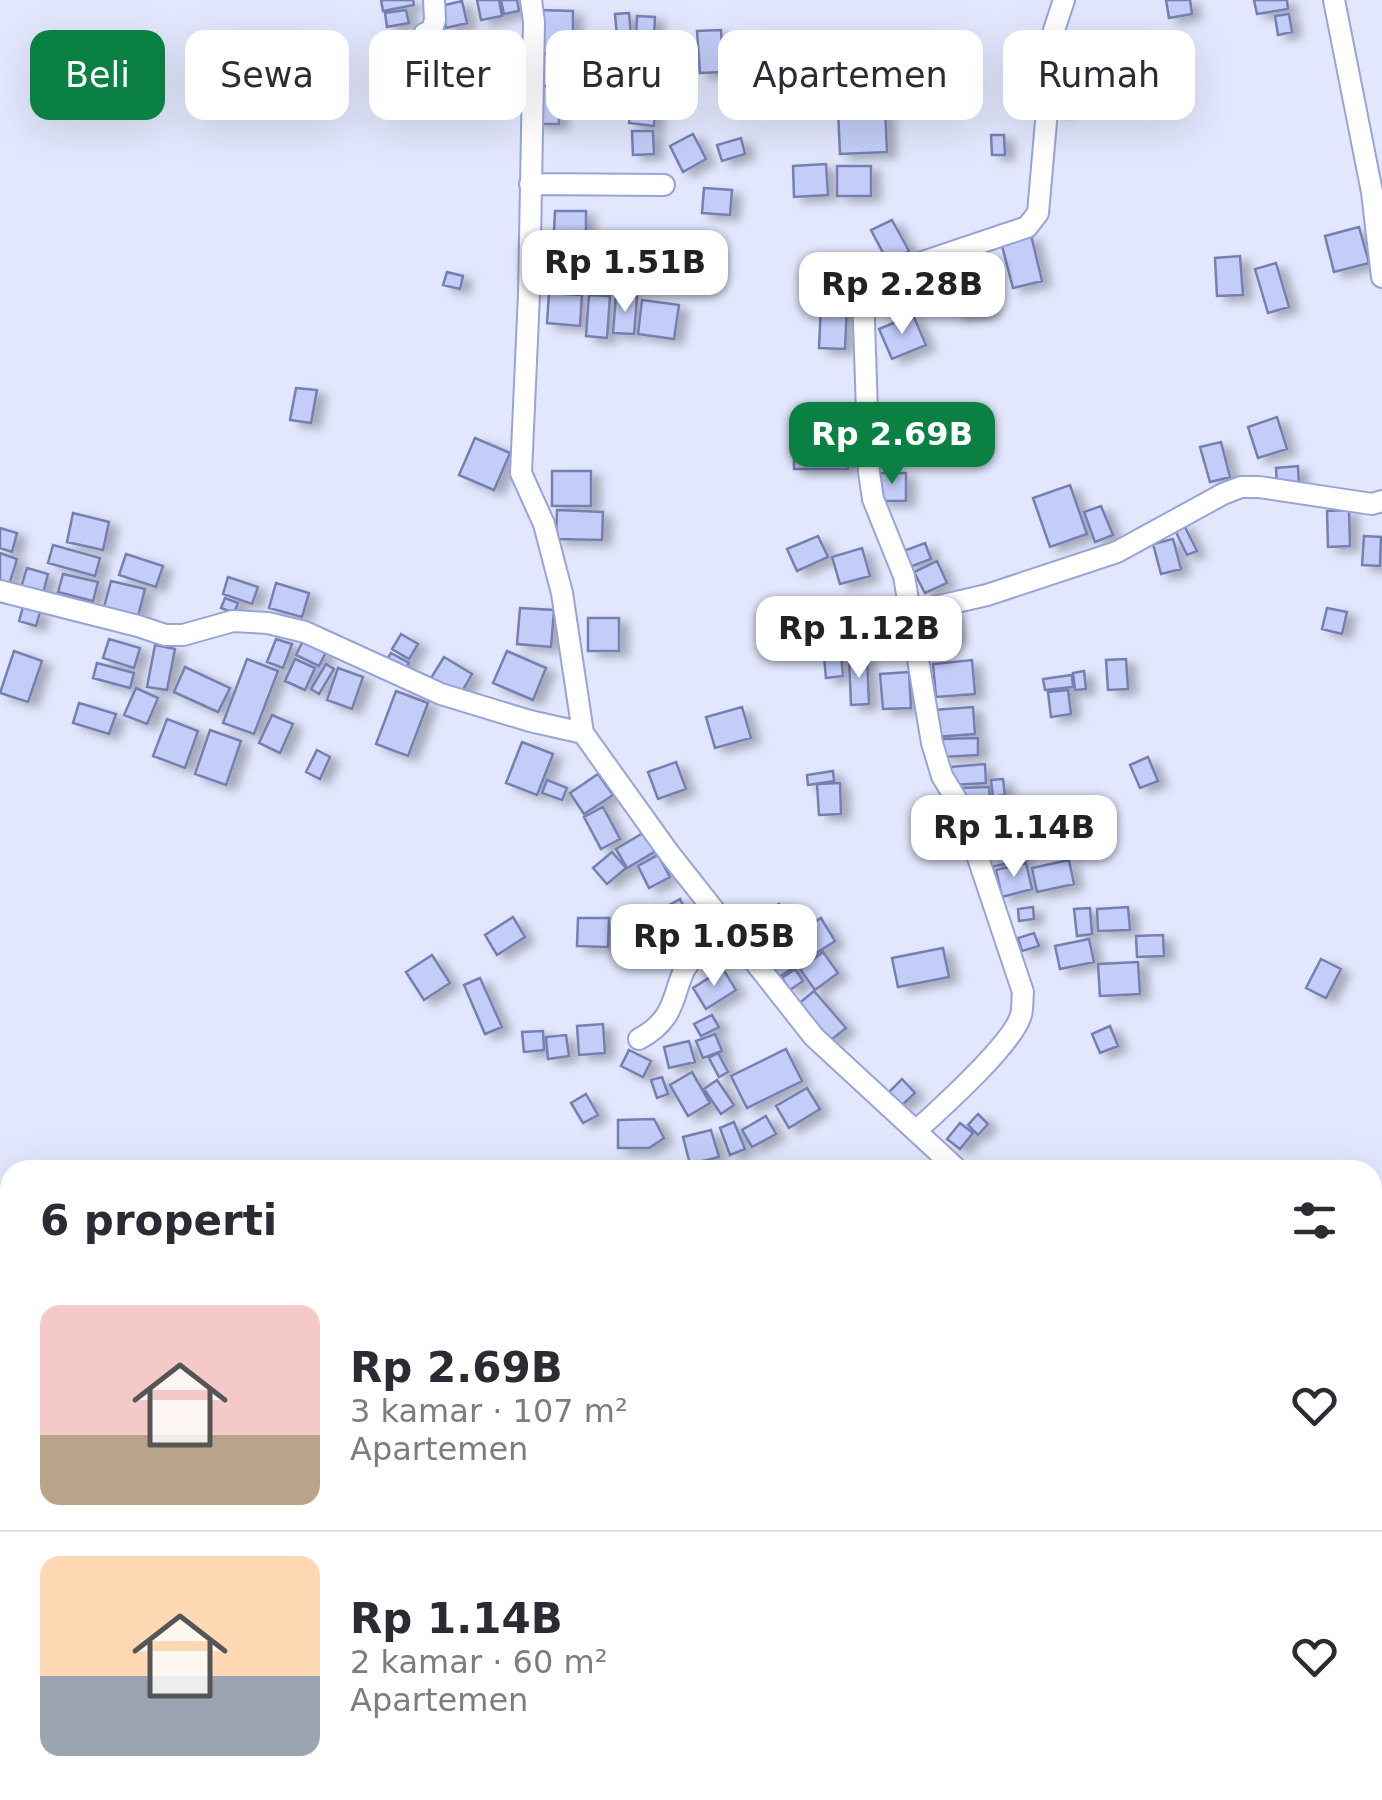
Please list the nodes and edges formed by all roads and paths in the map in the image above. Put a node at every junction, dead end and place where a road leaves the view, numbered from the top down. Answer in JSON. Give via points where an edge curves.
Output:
{"nodes":[{"id":1,"x":434,"y":0,"type":"edge"},
{"id":2,"x":531,"y":0,"type":"edge"},
{"id":3,"x":1064,"y":0,"type":"edge"},
{"id":4,"x":1334,"y":0,"type":"edge"},
{"id":5,"x":432,"y":30,"type":"edge"},
{"id":6,"x":530,"y":184,"type":"junction"},
{"id":7,"x":664,"y":185,"type":"dead end"},
{"id":8,"x":1382,"y":277,"type":"edge"},
{"id":9,"x":1379,"y":504,"type":"edge"},
{"id":10,"x":0,"y":590,"type":"edge"},
{"id":11,"x":909,"y":613,"type":"junction"},
{"id":12,"x":583,"y":733,"type":"junction"},
{"id":13,"x":733,"y":934,"type":"junction"},
{"id":14,"x":639,"y":1038,"type":"dead end"},
{"id":15,"x":916,"y":1131,"type":"junction"},
{"id":16,"x":947,"y":1160,"type":"edge"}],
"edges":[{"from":1,"to":5,"type":"street"},
{"from":2,"to":6,"type":"street"},
{"from":3,"to":11,"type":"street","via":[[1054,30],[1038,214],[1027,228],[884,275],[863,292],[869,472],[904,576]]},
{"from":4,"to":8,"type":"street"},
{"from":6,"to":7,"type":"street"},
{"from":6,"to":12,"type":"street","via":[[521,473],[544,524],[562,593]]},
{"from":9,"to":11,"type":"street","via":[[1241,486],[1117,552]]},
{"from":10,"to":12,"type":"street","via":[[164,635],[233,621],[305,632],[441,694]]},
{"from":11,"to":15,"type":"street","via":[[942,776],[972,837],[1023,992],[1010,1036]]},
{"from":12,"to":13,"type":"street"},
{"from":13,"to":14,"type":"street","via":[[695,955],[666,1018]]},
{"from":13,"to":15,"type":"street","via":[[814,1037]]},
{"from":15,"to":16,"type":"street"}]}
